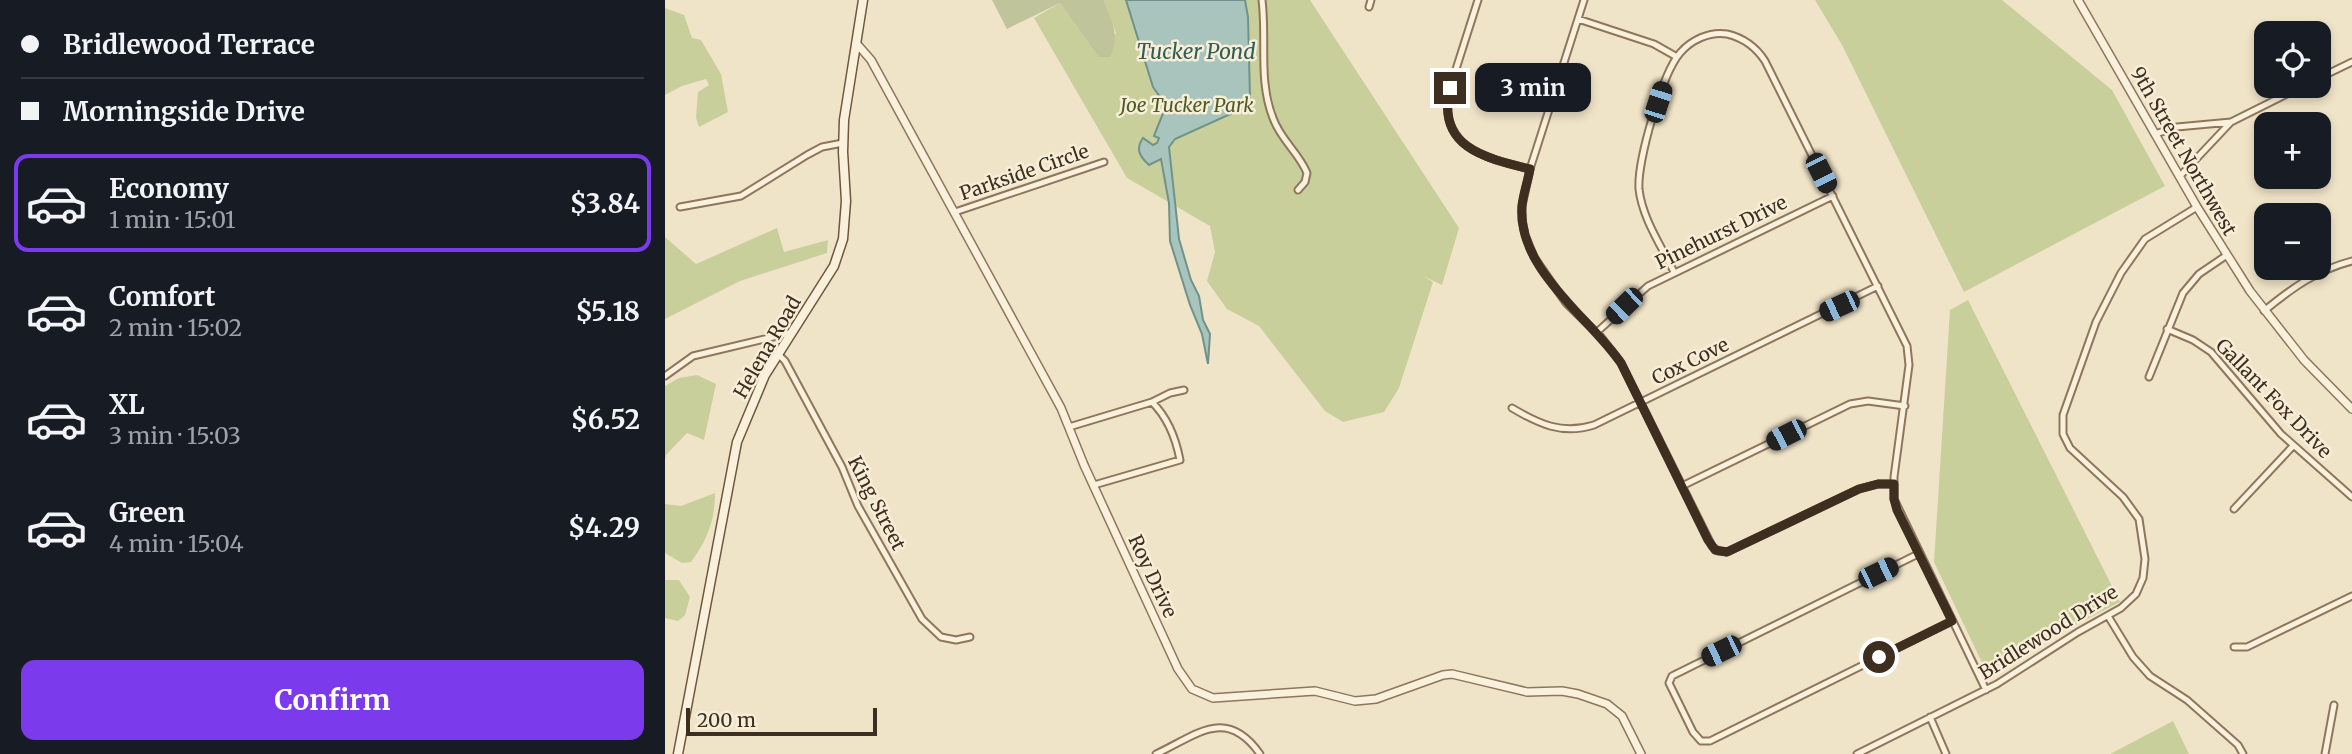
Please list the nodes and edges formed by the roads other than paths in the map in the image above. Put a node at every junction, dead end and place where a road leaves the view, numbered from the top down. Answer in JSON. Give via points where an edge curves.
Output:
{"nodes":[{"id":1,"x":863,"y":0,"type":"edge"},
{"id":2,"x":1262,"y":0,"type":"edge"},
{"id":3,"x":1478,"y":0,"type":"edge"},
{"id":4,"x":1584,"y":0,"type":"edge"},
{"id":5,"x":2078,"y":0,"type":"edge"},
{"id":6,"x":1578,"y":19,"type":"junction"},
{"id":7,"x":857,"y":44,"type":"junction"},
{"id":8,"x":1677,"y":57,"type":"junction"},
{"id":9,"x":2352,"y":62,"type":"edge"},
{"id":10,"x":2331,"y":72,"type":"edge"},
{"id":11,"x":2275,"y":98,"type":"edge"},
{"id":12,"x":2231,"y":122,"type":"junction"},
{"id":13,"x":2155,"y":134,"type":"junction"},
{"id":14,"x":843,"y":143,"type":"junction"},
{"id":15,"x":1104,"y":162,"type":"dead end"},
{"id":16,"x":1530,"y":169,"type":"junction"},
{"id":17,"x":2180,"y":176,"type":"junction"},
{"id":18,"x":1298,"y":190,"type":"dead end"},
{"id":19,"x":1833,"y":196,"type":"junction"},
{"id":20,"x":680,"y":207,"type":"dead end"},
{"id":21,"x":2197,"y":207,"type":"junction"},
{"id":22,"x":955,"y":212,"type":"junction"},
{"id":23,"x":2227,"y":255,"type":"junction"},
{"id":24,"x":2352,"y":261,"type":"edge"},
{"id":25,"x":1674,"y":272,"type":"junction"},
{"id":26,"x":1878,"y":286,"type":"junction"},
{"id":27,"x":2264,"y":311,"type":"junction"},
{"id":28,"x":2167,"y":329,"type":"junction"},
{"id":29,"x":1597,"y":332,"type":"junction"},
{"id":30,"x":790,"y":333,"type":"junction"},
{"id":31,"x":777,"y":353,"type":"junction"},
{"id":32,"x":665,"y":376,"type":"edge"},
{"id":33,"x":2149,"y":377,"type":"dead end"},
{"id":34,"x":1184,"y":390,"type":"dead end"},
{"id":35,"x":1152,"y":401,"type":"junction"},
{"id":36,"x":1641,"y":403,"type":"junction"},
{"id":37,"x":1905,"y":406,"type":"junction"},
{"id":38,"x":1512,"y":408,"type":"dead end"},
{"id":39,"x":2352,"y":409,"type":"edge"},
{"id":40,"x":1069,"y":427,"type":"junction"},
{"id":41,"x":2293,"y":446,"type":"junction"},
{"id":42,"x":1894,"y":484,"type":"junction"},
{"id":43,"x":1094,"y":485,"type":"junction"},
{"id":44,"x":1682,"y":486,"type":"junction"},
{"id":45,"x":2352,"y":497,"type":"edge"},
{"id":46,"x":2234,"y":509,"type":"dead end"},
{"id":47,"x":1918,"y":554,"type":"junction"},
{"id":48,"x":2352,"y":596,"type":"edge"},
{"id":49,"x":2108,"y":616,"type":"junction"},
{"id":50,"x":1952,"y":621,"type":"junction"},
{"id":51,"x":970,"y":637,"type":"dead end"},
{"id":52,"x":2234,"y":647,"type":"dead end"},
{"id":53,"x":1986,"y":690,"type":"junction"},
{"id":54,"x":2334,"y":705,"type":"dead end"},
{"id":55,"x":1930,"y":717,"type":"junction"},
{"id":56,"x":678,"y":754,"type":"edge"},
{"id":57,"x":1156,"y":754,"type":"edge"},
{"id":58,"x":1260,"y":754,"type":"edge"},
{"id":59,"x":1641,"y":754,"type":"edge"},
{"id":60,"x":1857,"y":754,"type":"edge"},
{"id":61,"x":1946,"y":754,"type":"edge"},
{"id":62,"x":2243,"y":754,"type":"edge"},
{"id":63,"x":2325,"y":754,"type":"edge"}],
"edges":[{"from":1,"to":7,"type":"main road","name":"Helena Road"},
{"from":2,"to":18,"type":"street","via":[[1267,100],[1277,130],[1307,173]]},
{"from":3,"to":16,"type":"street","via":[[1447,100],[1448,121],[1473,151]]},
{"from":4,"to":6,"type":"street"},
{"from":5,"to":13,"type":"street","name":"9th Street Northwest"},
{"from":6,"to":8,"type":"street","via":[[1654,44]]},
{"from":6,"to":16,"type":"street"},
{"from":7,"to":14,"type":"main road","name":"Helena Road"},
{"from":7,"to":22,"type":"street","name":"Roy Drive","via":[[871,60]]},
{"from":8,"to":19,"type":"street","via":[[1689,44],[1711,34],[1729,35],[1754,47]]},
{"from":8,"to":25,"type":"street","via":[[1639,166],[1645,210]]},
{"from":9,"to":10,"type":"street"},
{"from":11,"to":12,"type":"street"},
{"from":12,"to":13,"type":"street"},
{"from":12,"to":17,"type":"street"},
{"from":13,"to":17,"type":"street","name":"9th Street Northwest"},
{"from":14,"to":20,"type":"street","via":[[822,147],[741,196]]},
{"from":14,"to":30,"type":"main road","name":"Helena Road","via":[[843,239],[834,266]]},
{"from":15,"to":22,"type":"street","name":"Parkside Circle"},
{"from":16,"to":29,"type":"street","via":[[1522,206],[1528,246],[1566,303]]},
{"from":17,"to":21,"type":"street","name":"9th Street Northwest"},
{"from":19,"to":25,"type":"street","name":"Pinehurst Drive"},
{"from":19,"to":26,"type":"street"},
{"from":21,"to":23,"type":"street","name":"9th Street Northwest"},
{"from":21,"to":49,"type":"street","name":"Bridlewood Drive","via":[[2145,239],[2121,273],[2096,322],[2063,415],[2067,444],[2123,497],[2142,531],[2145,559],[2140,587]]},
{"from":22,"to":40,"type":"street","name":"Roy Drive"},
{"from":23,"to":27,"type":"street","name":"9th Street Northwest"},
{"from":23,"to":28,"type":"street","via":[[2188,286]]},
{"from":24,"to":27,"type":"street","via":[[2314,274]]},
{"from":25,"to":29,"type":"street","name":"Pinehurst Drive","via":[[1638,293]]},
{"from":26,"to":36,"type":"street","name":"Cox Cove"},
{"from":26,"to":37,"type":"street","via":[[1909,350]]},
{"from":27,"to":39,"type":"street","name":"9th Street Northwest"},
{"from":28,"to":33,"type":"street"},
{"from":28,"to":41,"type":"street","name":"Gallant Fox Drive","via":[[2211,352]]},
{"from":29,"to":36,"type":"street","via":[[1621,363]]},
{"from":30,"to":31,"type":"main road","name":"Helena Road"},
{"from":30,"to":32,"type":"street","via":[[693,356]]},
{"from":31,"to":51,"type":"street","name":"King Street","via":[[785,360],[858,506],[922,619],[941,637]]},
{"from":31,"to":56,"type":"main road","name":"Helena Road","via":[[737,442]]},
{"from":34,"to":35,"type":"street"},
{"from":35,"to":40,"type":"street"},
{"from":35,"to":43,"type":"street","via":[[1163,414],[1180,460]]},
{"from":36,"to":38,"type":"street","name":"Cox Cove","via":[[1573,430],[1545,425]]},
{"from":36,"to":44,"type":"street"},
{"from":37,"to":42,"type":"street"},
{"from":37,"to":44,"type":"street","via":[[1868,401],[1850,404]]},
{"from":40,"to":43,"type":"street","name":"Roy Drive"},
{"from":41,"to":45,"type":"street","name":"Gallant Fox Drive"},
{"from":41,"to":46,"type":"street"},
{"from":42,"to":44,"type":"street","via":[[1859,489],[1722,553],[1712,546]]},
{"from":42,"to":47,"type":"street","via":[[1894,499]]},
{"from":43,"to":59,"type":"street","name":"Roy Drive","via":[[1183,679],[1204,695],[1231,698],[1315,691],[1362,702],[1453,674],[1527,692],[1579,694],[1607,704],[1622,716]]},
{"from":47,"to":50,"type":"street"},
{"from":47,"to":50,"type":"street","via":[[1672,676],[1669,683],[1693,732],[1698,739],[1710,741]]},
{"from":48,"to":52,"type":"street","via":[[2248,647]]},
{"from":49,"to":53,"type":"street","name":"Bridlewood Drive"},
{"from":49,"to":62,"type":"street","via":[[2150,676],[2197,709]]},
{"from":50,"to":53,"type":"street"},
{"from":53,"to":55,"type":"street","name":"Bridlewood Drive"},
{"from":54,"to":63,"type":"street"},
{"from":55,"to":60,"type":"street","name":"Bridlewood Drive"},
{"from":55,"to":61,"type":"street"},
{"from":57,"to":58,"type":"street","via":[[1222,726],[1238,732]]}]}
